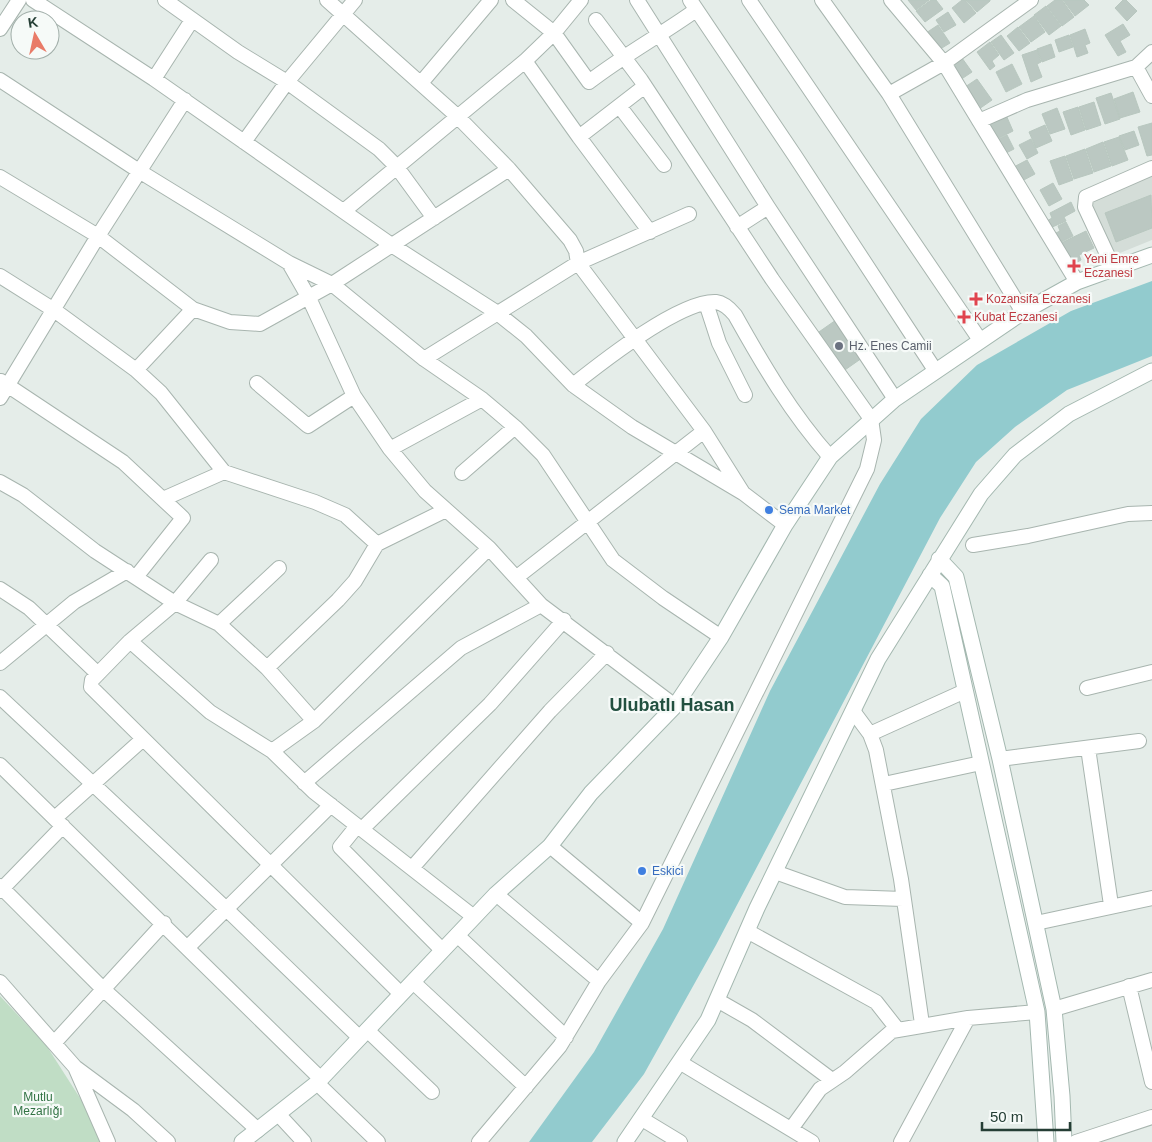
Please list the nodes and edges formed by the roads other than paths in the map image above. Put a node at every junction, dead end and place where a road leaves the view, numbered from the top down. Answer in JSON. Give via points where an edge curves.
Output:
{"nodes":[{"id":1,"x":19,"y":0,"type":"edge"},
{"id":2,"x":33,"y":0,"type":"edge"},
{"id":3,"x":165,"y":0,"type":"edge"},
{"id":4,"x":327,"y":0,"type":"edge"},
{"id":5,"x":354,"y":0,"type":"edge"},
{"id":6,"x":491,"y":0,"type":"edge"},
{"id":7,"x":513,"y":0,"type":"edge"},
{"id":8,"x":637,"y":0,"type":"edge"},
{"id":9,"x":749,"y":0,"type":"edge"},
{"id":10,"x":822,"y":0,"type":"edge"},
{"id":11,"x":891,"y":0,"type":"edge"},
{"id":12,"x":1031,"y":0,"type":"edge"},
{"id":13,"x":576,"y":1,"type":"edge"},
{"id":14,"x":693,"y":5,"type":"edge"},
{"id":15,"x":342,"y":14,"type":"junction"},
{"id":16,"x":192,"y":20,"type":"junction"},
{"id":17,"x":596,"y":20,"type":"dead end"},
{"id":18,"x":0,"y":29,"type":"edge"},
{"id":19,"x":554,"y":33,"type":"junction"},
{"id":20,"x":661,"y":36,"type":"junction"},
{"id":21,"x":1152,"y":52,"type":"edge"},
{"id":22,"x":624,"y":57,"type":"junction"},
{"id":23,"x":525,"y":61,"type":"junction"},
{"id":24,"x":944,"y":63,"type":"junction"},
{"id":25,"x":1136,"y":67,"type":"junction"},
{"id":26,"x":154,"y":79,"type":"junction"},
{"id":27,"x":0,"y":80,"type":"edge"},
{"id":28,"x":287,"y":82,"type":"junction"},
{"id":29,"x":421,"y":83,"type":"junction"},
{"id":30,"x":645,"y":86,"type":"junction"},
{"id":31,"x":889,"y":94,"type":"junction"},
{"id":32,"x":1152,"y":96,"type":"edge"},
{"id":33,"x":185,"y":100,"type":"junction"},
{"id":34,"x":620,"y":107,"type":"junction"},
{"id":35,"x":457,"y":116,"type":"junction"},
{"id":36,"x":979,"y":121,"type":"junction"},
{"id":37,"x":579,"y":137,"type":"junction"},
{"id":38,"x":244,"y":142,"type":"junction"},
{"id":39,"x":664,"y":165,"type":"dead end"},
{"id":40,"x":396,"y":166,"type":"junction"},
{"id":41,"x":1152,"y":168,"type":"edge"},
{"id":42,"x":508,"y":169,"type":"junction"},
{"id":43,"x":139,"y":171,"type":"junction"},
{"id":44,"x":0,"y":177,"type":"edge"},
{"id":45,"x":768,"y":207,"type":"junction"},
{"id":46,"x":345,"y":210,"type":"junction"},
{"id":47,"x":690,"y":214,"type":"dead end"},
{"id":48,"x":434,"y":218,"type":"junction"},
{"id":49,"x":737,"y":227,"type":"junction"},
{"id":50,"x":650,"y":232,"type":"junction"},
{"id":51,"x":98,"y":236,"type":"junction"},
{"id":52,"x":393,"y":246,"type":"junction"},
{"id":53,"x":1152,"y":255,"type":"edge"},
{"id":54,"x":290,"y":263,"type":"junction"},
{"id":55,"x":578,"y":263,"type":"junction"},
{"id":56,"x":1113,"y":268,"type":"junction"},
{"id":57,"x":0,"y":276,"type":"edge"},
{"id":58,"x":1077,"y":282,"type":"junction"},
{"id":59,"x":332,"y":284,"type":"junction"},
{"id":60,"x":309,"y":298,"type":"junction"},
{"id":61,"x":706,"y":303,"type":"junction"},
{"id":62,"x":193,"y":309,"type":"junction"},
{"id":63,"x":54,"y":310,"type":"junction"},
{"id":64,"x":496,"y":312,"type":"junction"},
{"id":65,"x":1024,"y":312,"type":"junction"},
{"id":66,"x":634,"y":338,"type":"junction"},
{"id":67,"x":980,"y":340,"type":"junction"},
{"id":68,"x":424,"y":359,"type":"junction"},
{"id":69,"x":136,"y":370,"type":"junction"},
{"id":70,"x":935,"y":370,"type":"junction"},
{"id":71,"x":1152,"y":371,"type":"edge"},
{"id":72,"x":4,"y":383,"type":"edge"},
{"id":73,"x":257,"y":383,"type":"dead end"},
{"id":74,"x":573,"y":384,"type":"junction"},
{"id":75,"x":745,"y":395,"type":"dead end"},
{"id":76,"x":354,"y":396,"type":"junction"},
{"id":77,"x":0,"y":398,"type":"edge"},
{"id":78,"x":482,"y":398,"type":"junction"},
{"id":79,"x":895,"y":399,"type":"junction"},
{"id":80,"x":871,"y":419,"type":"junction"},
{"id":81,"x":516,"y":427,"type":"junction"},
{"id":82,"x":704,"y":431,"type":"junction"},
{"id":83,"x":390,"y":449,"type":"junction"},
{"id":84,"x":677,"y":453,"type":"junction"},
{"id":85,"x":830,"y":457,"type":"junction"},
{"id":86,"x":224,"y":472,"type":"junction"},
{"id":87,"x":462,"y":473,"type":"dead end"},
{"id":88,"x":0,"y":482,"type":"edge"},
{"id":89,"x":743,"y":493,"type":"junction"},
{"id":90,"x":163,"y":499,"type":"junction"},
{"id":91,"x":444,"y":510,"type":"junction"},
{"id":92,"x":1152,"y":514,"type":"edge"},
{"id":93,"x":588,"y":523,"type":"junction"},
{"id":94,"x":785,"y":525,"type":"junction"},
{"id":95,"x":377,"y":544,"type":"junction"},
{"id":96,"x":973,"y":545,"type":"dead end"},
{"id":97,"x":489,"y":548,"type":"junction"},
{"id":98,"x":939,"y":559,"type":"junction"},
{"id":99,"x":211,"y":560,"type":"dead end"},
{"id":100,"x":279,"y":568,"type":"dead end"},
{"id":101,"x":131,"y":574,"type":"junction"},
{"id":102,"x":930,"y":575,"type":"junction"},
{"id":103,"x":517,"y":577,"type":"junction"},
{"id":104,"x":0,"y":589,"type":"edge"},
{"id":105,"x":175,"y":603,"type":"junction"},
{"id":106,"x":541,"y":604,"type":"junction"},
{"id":107,"x":564,"y":620,"type":"junction"},
{"id":108,"x":47,"y":624,"type":"junction"},
{"id":109,"x":219,"y":624,"type":"junction"},
{"id":110,"x":721,"y":636,"type":"junction"},
{"id":111,"x":130,"y":641,"type":"junction"},
{"id":112,"x":607,"y":653,"type":"junction"},
{"id":113,"x":0,"y":663,"type":"edge"},
{"id":114,"x":267,"y":668,"type":"junction"},
{"id":115,"x":1152,"y":672,"type":"edge"},
{"id":116,"x":98,"y":674,"type":"junction"},
{"id":117,"x":1087,"y":688,"type":"dead end"},
{"id":118,"x":965,"y":691,"type":"junction"},
{"id":119,"x":0,"y":697,"type":"edge"},
{"id":120,"x":675,"y":706,"type":"junction"},
{"id":121,"x":853,"y":711,"type":"junction"},
{"id":122,"x":314,"y":721,"type":"junction"},
{"id":123,"x":870,"y":734,"type":"junction"},
{"id":124,"x":142,"y":739,"type":"junction"},
{"id":125,"x":1139,"y":741,"type":"dead end"},
{"id":126,"x":1088,"y":748,"type":"junction"},
{"id":127,"x":272,"y":752,"type":"junction"},
{"id":128,"x":1000,"y":759,"type":"junction"},
{"id":129,"x":0,"y":764,"type":"edge"},
{"id":130,"x":981,"y":764,"type":"junction"},
{"id":131,"x":93,"y":783,"type":"junction"},
{"id":132,"x":304,"y":783,"type":"junction"},
{"id":133,"x":884,"y":784,"type":"junction"},
{"id":134,"x":331,"y":806,"type":"junction"},
{"id":135,"x":59,"y":822,"type":"junction"},
{"id":136,"x":359,"y":827,"type":"junction"},
{"id":137,"x":550,"y":846,"type":"junction"},
{"id":138,"x":271,"y":865,"type":"junction"},
{"id":139,"x":412,"y":868,"type":"junction"},
{"id":140,"x":775,"y":872,"type":"junction"},
{"id":141,"x":1,"y":888,"type":"edge"},
{"id":142,"x":496,"y":894,"type":"junction"},
{"id":143,"x":1152,"y":898,"type":"edge"},
{"id":144,"x":903,"y":899,"type":"junction"},
{"id":145,"x":1111,"y":905,"type":"junction"},
{"id":146,"x":226,"y":909,"type":"junction"},
{"id":147,"x":474,"y":917,"type":"junction"},
{"id":148,"x":164,"y":923,"type":"junction"},
{"id":149,"x":642,"y":923,"type":"junction"},
{"id":150,"x":1036,"y":923,"type":"junction"},
{"id":151,"x":747,"y":931,"type":"junction"},
{"id":152,"x":457,"y":935,"type":"junction"},
{"id":153,"x":188,"y":947,"type":"junction"},
{"id":154,"x":442,"y":950,"type":"junction"},
{"id":155,"x":1152,"y":980,"type":"edge"},
{"id":156,"x":599,"y":981,"type":"junction"},
{"id":157,"x":0,"y":982,"type":"edge"},
{"id":158,"x":413,"y":982,"type":"junction"},
{"id":159,"x":1129,"y":986,"type":"junction"},
{"id":160,"x":103,"y":989,"type":"junction"},
{"id":161,"x":401,"y":994,"type":"junction"},
{"id":162,"x":717,"y":1000,"type":"junction"},
{"id":163,"x":1054,"y":1009,"type":"junction"},
{"id":164,"x":1037,"y":1012,"type":"junction"},
{"id":165,"x":968,"y":1018,"type":"junction"},
{"id":166,"x":922,"y":1024,"type":"junction"},
{"id":167,"x":898,"y":1030,"type":"junction"},
{"id":168,"x":364,"y":1034,"type":"junction"},
{"id":169,"x":566,"y":1037,"type":"junction"},
{"id":170,"x":55,"y":1042,"type":"junction"},
{"id":171,"x":681,"y":1063,"type":"junction"},
{"id":172,"x":75,"y":1067,"type":"junction"},
{"id":173,"x":832,"y":1080,"type":"junction"},
{"id":174,"x":319,"y":1081,"type":"junction"},
{"id":175,"x":1152,"y":1082,"type":"edge"},
{"id":176,"x":526,"y":1086,"type":"junction"},
{"id":177,"x":432,"y":1092,"type":"dead end"},
{"id":178,"x":279,"y":1115,"type":"junction"},
{"id":179,"x":1152,"y":1117,"type":"edge"},
{"id":180,"x":642,"y":1119,"type":"junction"},
{"id":181,"x":791,"y":1129,"type":"junction"},
{"id":182,"x":258,"y":1130,"type":"junction"},
{"id":183,"x":108,"y":1142,"type":"edge"},
{"id":184,"x":168,"y":1142,"type":"edge"},
{"id":185,"x":242,"y":1142,"type":"edge"},
{"id":186,"x":304,"y":1142,"type":"edge"},
{"id":187,"x":378,"y":1142,"type":"edge"},
{"id":188,"x":479,"y":1142,"type":"edge"},
{"id":189,"x":625,"y":1142,"type":"edge"},
{"id":190,"x":680,"y":1142,"type":"edge"},
{"id":191,"x":812,"y":1142,"type":"edge"},
{"id":192,"x":901,"y":1142,"type":"edge"},
{"id":193,"x":1046,"y":1142,"type":"edge"},
{"id":194,"x":1064,"y":1142,"type":"edge"},
{"id":195,"x":1076,"y":1142,"type":"edge"}],
"edges":[{"from":1,"to":18,"type":"street"},
{"from":2,"to":26,"type":"street"},
{"from":3,"to":16,"type":"street"},
{"from":4,"to":15,"type":"street"},
{"from":5,"to":15,"type":"street"},
{"from":6,"to":29,"type":"street"},
{"from":7,"to":19,"type":"street"},
{"from":8,"to":20,"type":"street"},
{"from":9,"to":67,"type":"street"},
{"from":10,"to":31,"type":"street"},
{"from":11,"to":24,"type":"street"},
{"from":12,"to":24,"type":"street"},
{"from":13,"to":19,"type":"street"},
{"from":14,"to":20,"type":"street"},
{"from":14,"to":70,"type":"street"},
{"from":15,"to":28,"type":"street"},
{"from":15,"to":29,"type":"street"},
{"from":16,"to":26,"type":"street"},
{"from":16,"to":28,"type":"street"},
{"from":17,"to":22,"type":"street"},
{"from":19,"to":22,"type":"street","via":[[589,82]]},
{"from":19,"to":23,"type":"street"},
{"from":20,"to":22,"type":"street"},
{"from":20,"to":45,"type":"street"},
{"from":21,"to":25,"type":"street"},
{"from":22,"to":30,"type":"street"},
{"from":23,"to":35,"type":"street"},
{"from":23,"to":37,"type":"street"},
{"from":24,"to":31,"type":"street"},
{"from":24,"to":36,"type":"street"},
{"from":25,"to":32,"type":"street"},
{"from":25,"to":36,"type":"street","via":[[1027,100]]},
{"from":26,"to":33,"type":"street"},
{"from":27,"to":43,"type":"street"},
{"from":28,"to":38,"type":"street"},
{"from":28,"to":40,"type":"street"},
{"from":29,"to":35,"type":"street"},
{"from":30,"to":34,"type":"street"},
{"from":30,"to":49,"type":"street"},
{"from":31,"to":65,"type":"street"},
{"from":33,"to":38,"type":"street"},
{"from":33,"to":43,"type":"street"},
{"from":34,"to":37,"type":"street"},
{"from":34,"to":39,"type":"street"},
{"from":35,"to":40,"type":"street"},
{"from":35,"to":42,"type":"street"},
{"from":36,"to":58,"type":"street"},
{"from":37,"to":50,"type":"street"},
{"from":38,"to":46,"type":"street"},
{"from":40,"to":46,"type":"street"},
{"from":40,"to":48,"type":"street"},
{"from":41,"to":56,"type":"street","via":[[1086,197],[1085,207]]},
{"from":42,"to":48,"type":"street"},
{"from":42,"to":55,"type":"street","via":[[570,240]]},
{"from":43,"to":51,"type":"street"},
{"from":43,"to":54,"type":"street"},
{"from":44,"to":51,"type":"street"},
{"from":45,"to":49,"type":"street"},
{"from":45,"to":79,"type":"street"},
{"from":46,"to":52,"type":"street"},
{"from":47,"to":50,"type":"street"},
{"from":48,"to":52,"type":"street"},
{"from":49,"to":80,"type":"street"},
{"from":50,"to":55,"type":"street"},
{"from":51,"to":62,"type":"street"},
{"from":51,"to":63,"type":"street"},
{"from":52,"to":59,"type":"street"},
{"from":52,"to":64,"type":"street"},
{"from":53,"to":56,"type":"main road"},
{"from":54,"to":59,"type":"street"},
{"from":54,"to":60,"type":"street"},
{"from":55,"to":64,"type":"street"},
{"from":55,"to":66,"type":"street"},
{"from":56,"to":58,"type":"main road"},
{"from":57,"to":63,"type":"street"},
{"from":58,"to":65,"type":"main road"},
{"from":59,"to":60,"type":"street"},
{"from":59,"to":68,"type":"street"},
{"from":60,"to":62,"type":"street","via":[[260,324],[230,322]]},
{"from":60,"to":76,"type":"street"},
{"from":61,"to":66,"type":"street"},
{"from":61,"to":75,"type":"street","via":[[719,343]]},
{"from":61,"to":85,"type":"street","via":[[718,302],[735,315],[776,388]]},
{"from":62,"to":69,"type":"street"},
{"from":63,"to":69,"type":"street"},
{"from":63,"to":72,"type":"street"},
{"from":64,"to":68,"type":"street"},
{"from":64,"to":74,"type":"street","via":[[526,336]]},
{"from":65,"to":67,"type":"main road"},
{"from":66,"to":74,"type":"street"},
{"from":66,"to":82,"type":"street"},
{"from":67,"to":70,"type":"main road"},
{"from":68,"to":78,"type":"street"},
{"from":69,"to":86,"type":"street","via":[[161,393]]},
{"from":70,"to":79,"type":"main road"},
{"from":71,"to":98,"type":"main road","via":[[1069,414],[1015,455],[981,494]]},
{"from":72,"to":77,"type":"street"},
{"from":72,"to":90,"type":"street","via":[[123,462]]},
{"from":73,"to":76,"type":"street","via":[[308,426]]},
{"from":74,"to":84,"type":"street","via":[[632,427]]},
{"from":76,"to":83,"type":"street"},
{"from":78,"to":81,"type":"street"},
{"from":78,"to":83,"type":"street"},
{"from":79,"to":80,"type":"main road"},
{"from":80,"to":85,"type":"main road"},
{"from":80,"to":149,"type":"street","via":[[874,440],[867,469]]},
{"from":81,"to":87,"type":"street"},
{"from":81,"to":93,"type":"street","via":[[543,455]]},
{"from":82,"to":84,"type":"street"},
{"from":82,"to":89,"type":"street"},
{"from":83,"to":91,"type":"street"},
{"from":84,"to":89,"type":"street"},
{"from":84,"to":93,"type":"street"},
{"from":85,"to":94,"type":"main road"},
{"from":86,"to":90,"type":"street"},
{"from":86,"to":95,"type":"street","via":[[316,502],[345,515]]},
{"from":88,"to":101,"type":"street","via":[[23,495],[95,551]]},
{"from":89,"to":94,"type":"street"},
{"from":90,"to":101,"type":"street","via":[[183,518]]},
{"from":91,"to":95,"type":"street"},
{"from":91,"to":97,"type":"street"},
{"from":92,"to":96,"type":"street","via":[[1128,514]]},
{"from":93,"to":103,"type":"street"},
{"from":93,"to":110,"type":"street","via":[[613,560]]},
{"from":94,"to":110,"type":"main road"},
{"from":95,"to":114,"type":"street","via":[[359,575],[338,600]]},
{"from":97,"to":103,"type":"street"},
{"from":97,"to":122,"type":"street"},
{"from":98,"to":102,"type":"main road"},
{"from":98,"to":128,"type":"main road","via":[[956,577]]},
{"from":99,"to":105,"type":"street"},
{"from":100,"to":109,"type":"street"},
{"from":101,"to":105,"type":"street"},
{"from":101,"to":108,"type":"street","via":[[74,602]]},
{"from":102,"to":118,"type":"main road","via":[[942,586]]},
{"from":102,"to":121,"type":"main road","via":[[878,659]]},
{"from":103,"to":106,"type":"street"},
{"from":104,"to":108,"type":"street"},
{"from":105,"to":109,"type":"street"},
{"from":105,"to":111,"type":"street"},
{"from":106,"to":107,"type":"street"},
{"from":106,"to":132,"type":"street","via":[[460,648]]},
{"from":107,"to":112,"type":"street"},
{"from":107,"to":136,"type":"street","via":[[490,704]]},
{"from":108,"to":113,"type":"street"},
{"from":108,"to":116,"type":"street"},
{"from":109,"to":114,"type":"street"},
{"from":110,"to":120,"type":"main road"},
{"from":111,"to":116,"type":"street"},
{"from":111,"to":127,"type":"street","via":[[210,712]]},
{"from":112,"to":120,"type":"street"},
{"from":112,"to":139,"type":"street","via":[[550,710]]},
{"from":114,"to":122,"type":"street"},
{"from":115,"to":117,"type":"street"},
{"from":116,"to":124,"type":"street","via":[[92,680],[91,688]]},
{"from":118,"to":123,"type":"street"},
{"from":118,"to":130,"type":"main road"},
{"from":119,"to":131,"type":"street"},
{"from":120,"to":137,"type":"main road","via":[[591,793]]},
{"from":121,"to":123,"type":"street"},
{"from":121,"to":140,"type":"main road"},
{"from":122,"to":127,"type":"street"},
{"from":123,"to":133,"type":"street"},
{"from":124,"to":131,"type":"street"},
{"from":124,"to":138,"type":"street"},
{"from":125,"to":126,"type":"street"},
{"from":126,"to":128,"type":"street"},
{"from":126,"to":145,"type":"street"},
{"from":127,"to":132,"type":"street"},
{"from":128,"to":150,"type":"main road"},
{"from":129,"to":135,"type":"street"},
{"from":130,"to":133,"type":"street"},
{"from":130,"to":164,"type":"main road"},
{"from":131,"to":135,"type":"street"},
{"from":131,"to":146,"type":"street"},
{"from":132,"to":134,"type":"street"},
{"from":133,"to":144,"type":"street"},
{"from":134,"to":136,"type":"street"},
{"from":134,"to":138,"type":"street"},
{"from":135,"to":141,"type":"street"},
{"from":135,"to":148,"type":"street"},
{"from":136,"to":139,"type":"street"},
{"from":136,"to":154,"type":"street","via":[[340,847]]},
{"from":137,"to":142,"type":"main road"},
{"from":137,"to":149,"type":"street"},
{"from":138,"to":146,"type":"street"},
{"from":138,"to":161,"type":"street"},
{"from":139,"to":147,"type":"street"},
{"from":140,"to":144,"type":"street","via":[[845,896]]},
{"from":140,"to":151,"type":"main road"},
{"from":141,"to":160,"type":"street"},
{"from":142,"to":147,"type":"main road"},
{"from":142,"to":156,"type":"street"},
{"from":143,"to":145,"type":"street"},
{"from":144,"to":166,"type":"street"},
{"from":145,"to":150,"type":"street"},
{"from":146,"to":153,"type":"street"},
{"from":146,"to":168,"type":"street"},
{"from":147,"to":152,"type":"main road"},
{"from":148,"to":153,"type":"street"},
{"from":148,"to":160,"type":"street"},
{"from":149,"to":156,"type":"street"},
{"from":150,"to":163,"type":"main road"},
{"from":151,"to":162,"type":"main road"},
{"from":151,"to":167,"type":"street","via":[[876,1002]]},
{"from":152,"to":154,"type":"main road"},
{"from":152,"to":169,"type":"street"},
{"from":153,"to":174,"type":"street"},
{"from":154,"to":158,"type":"main road"},
{"from":155,"to":159,"type":"street"},
{"from":156,"to":169,"type":"street"},
{"from":157,"to":170,"type":"street"},
{"from":158,"to":161,"type":"main road"},
{"from":158,"to":176,"type":"street"},
{"from":159,"to":163,"type":"street"},
{"from":159,"to":175,"type":"street"},
{"from":160,"to":170,"type":"street"},
{"from":160,"to":182,"type":"street"},
{"from":161,"to":168,"type":"main road"},
{"from":162,"to":171,"type":"main road"},
{"from":162,"to":173,"type":"street","via":[[752,1020]]},
{"from":163,"to":194,"type":"main road"},
{"from":164,"to":165,"type":"street"},
{"from":164,"to":193,"type":"main road"},
{"from":165,"to":166,"type":"street"},
{"from":165,"to":192,"type":"street"},
{"from":166,"to":167,"type":"street"},
{"from":167,"to":173,"type":"street","via":[[892,1031]]},
{"from":168,"to":174,"type":"main road"},
{"from":168,"to":177,"type":"street"},
{"from":169,"to":176,"type":"street"},
{"from":170,"to":172,"type":"street"},
{"from":171,"to":180,"type":"main road"},
{"from":171,"to":181,"type":"street"},
{"from":172,"to":183,"type":"street"},
{"from":172,"to":184,"type":"street","via":[[133,1110]]},
{"from":173,"to":181,"type":"street","via":[[820,1089]]},
{"from":174,"to":178,"type":"main road"},
{"from":174,"to":187,"type":"street"},
{"from":176,"to":188,"type":"street"},
{"from":178,"to":182,"type":"main road"},
{"from":178,"to":186,"type":"street"},
{"from":179,"to":195,"type":"street"},
{"from":180,"to":189,"type":"main road"},
{"from":180,"to":190,"type":"street"},
{"from":181,"to":191,"type":"street"},
{"from":182,"to":185,"type":"main road"}]}
